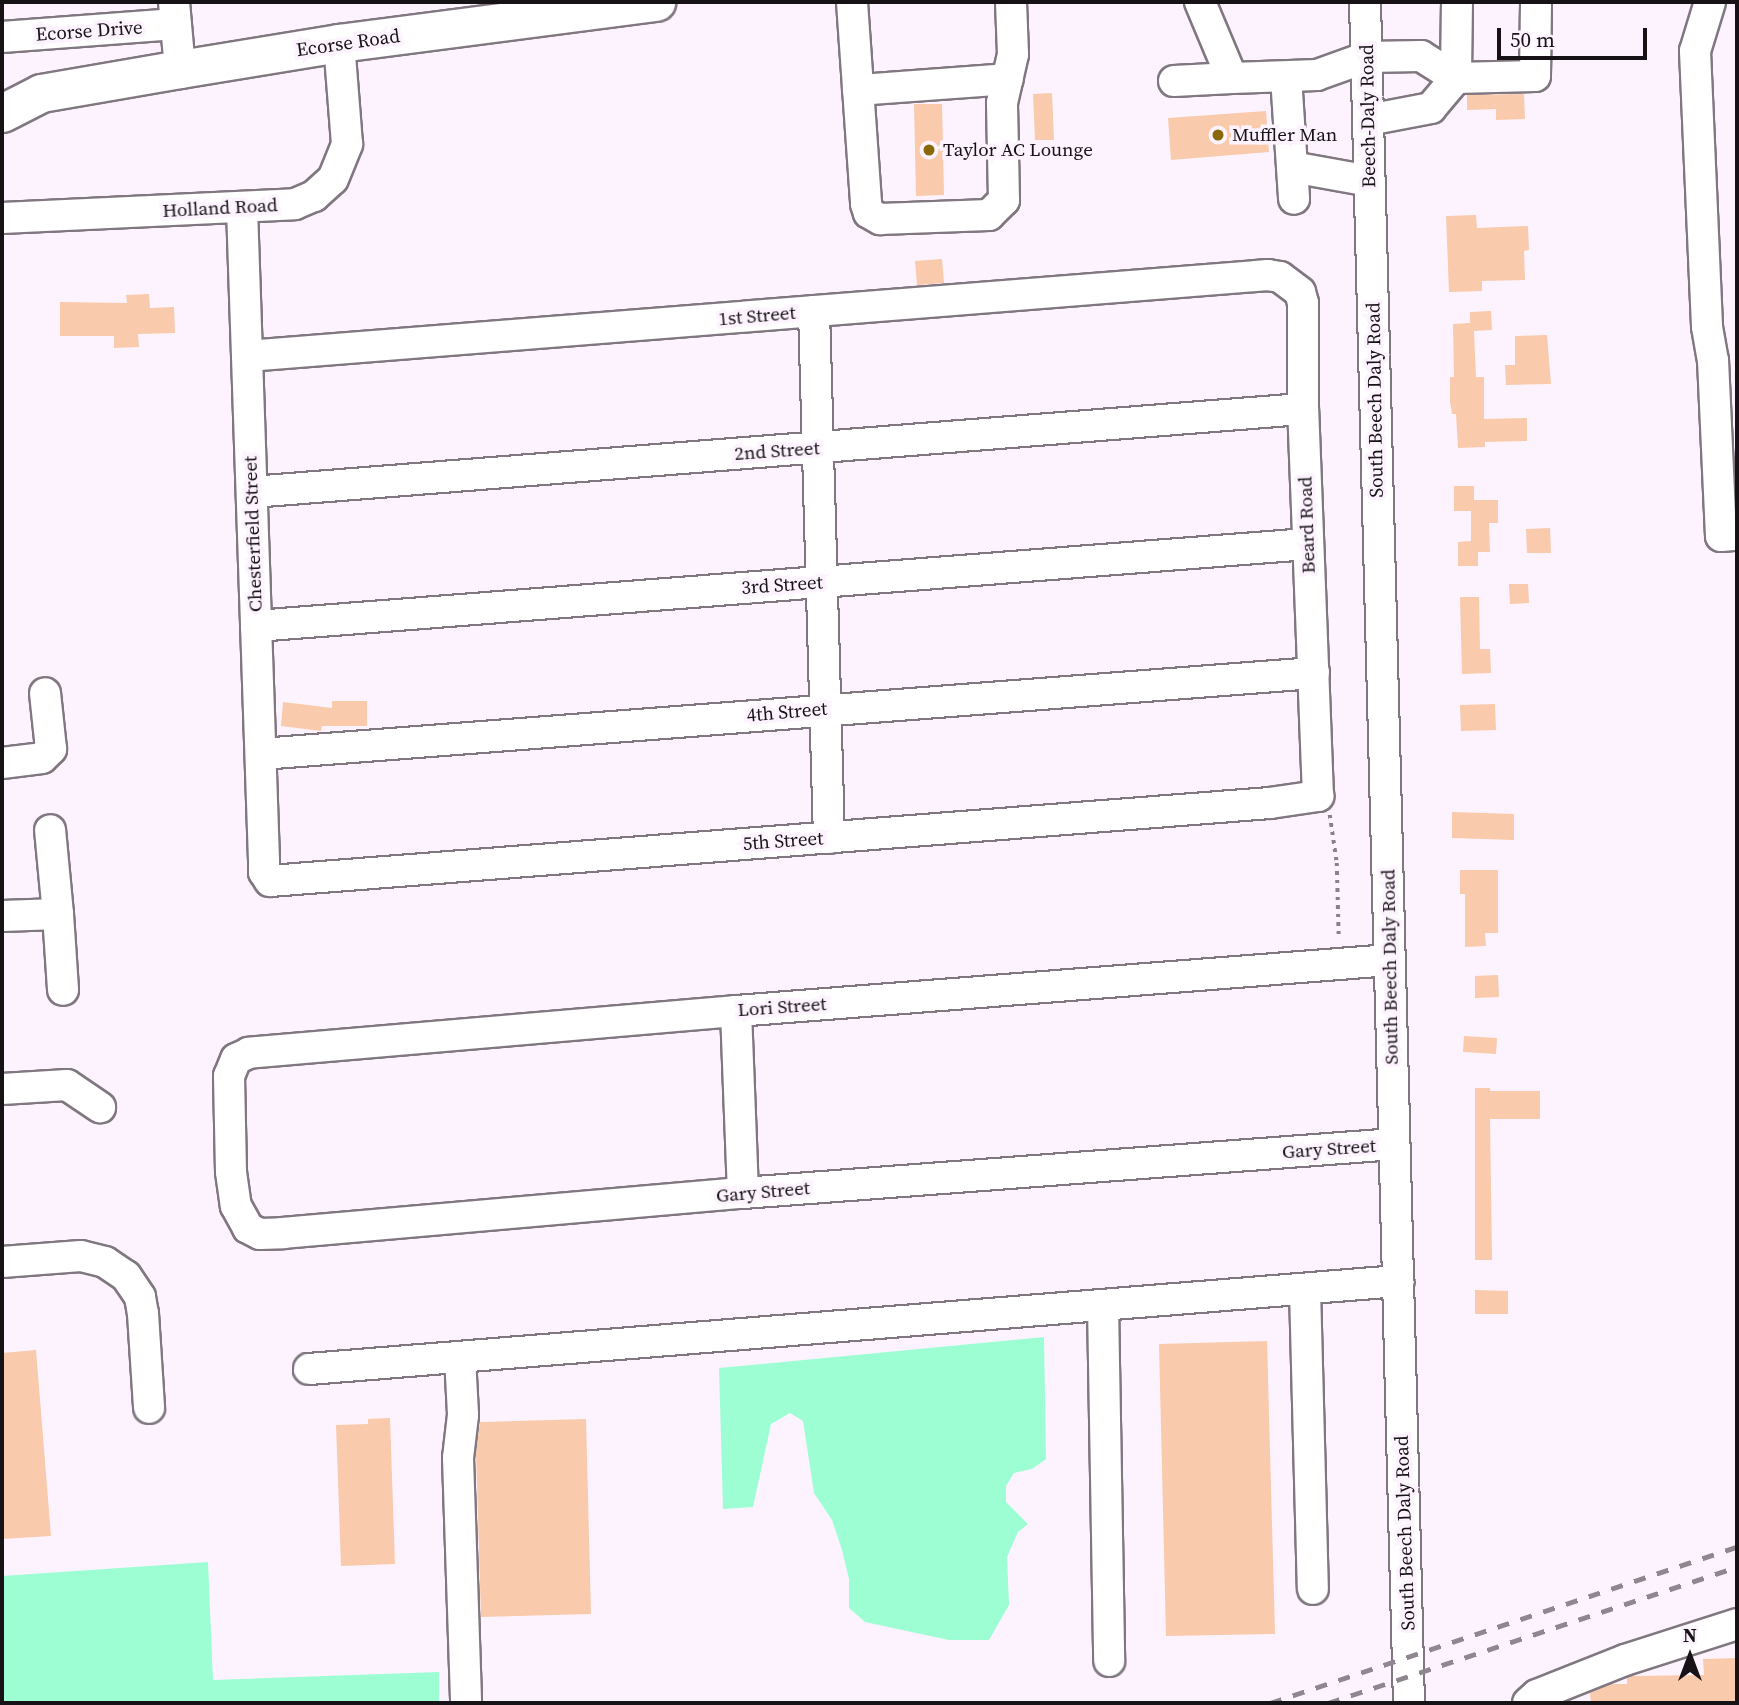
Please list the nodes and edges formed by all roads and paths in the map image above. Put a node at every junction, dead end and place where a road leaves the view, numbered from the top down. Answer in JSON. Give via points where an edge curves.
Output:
{"nodes":[{"id":1,"x":656,"y":2,"type":"edge"},
{"id":2,"x":852,"y":2,"type":"edge"},
{"id":3,"x":1011,"y":2,"type":"edge"},
{"id":4,"x":1199,"y":2,"type":"edge"},
{"id":5,"x":1365,"y":2,"type":"edge"},
{"id":6,"x":1457,"y":2,"type":"edge"},
{"id":7,"x":1535,"y":2,"type":"edge"},
{"id":8,"x":1710,"y":2,"type":"edge"},
{"id":9,"x":175,"y":13,"type":"edge"},
{"id":10,"x":466,"y":14,"type":"edge"},
{"id":11,"x":2,"y":37,"type":"edge"},
{"id":12,"x":339,"y":43,"type":"junction"},
{"id":13,"x":1367,"y":57,"type":"junction"},
{"id":14,"x":180,"y":69,"type":"junction"},
{"id":15,"x":1286,"y":77,"type":"junction"},
{"id":16,"x":1232,"y":78,"type":"junction"},
{"id":17,"x":1456,"y":78,"type":"junction"},
{"id":18,"x":1007,"y":79,"type":"junction"},
{"id":19,"x":1174,"y":81,"type":"dead end"},
{"id":20,"x":2,"y":87,"type":"edge"},
{"id":21,"x":858,"y":90,"type":"junction"},
{"id":22,"x":41,"y":93,"type":"junction"},
{"id":23,"x":2,"y":113,"type":"edge"},
{"id":24,"x":1368,"y":120,"type":"junction"},
{"id":25,"x":1292,"y":167,"type":"junction"},
{"id":26,"x":1370,"y":181,"type":"junction"},
{"id":27,"x":1294,"y":198,"type":"dead end"},
{"id":28,"x":242,"y":208,"type":"junction"},
{"id":29,"x":2,"y":218,"type":"edge"},
{"id":30,"x":1371,"y":230,"type":"joint"},
{"id":31,"x":1268,"y":275,"type":"joint"},
{"id":32,"x":814,"y":311,"type":"junction"},
{"id":33,"x":247,"y":356,"type":"junction"},
{"id":34,"x":1725,"y":360,"type":"edge"},
{"id":35,"x":1303,"y":409,"type":"junction"},
{"id":36,"x":818,"y":448,"type":"junction"},
{"id":37,"x":252,"y":492,"type":"junction"},
{"id":38,"x":1737,"y":535,"type":"edge"},
{"id":39,"x":1307,"y":544,"type":"junction"},
{"id":40,"x":821,"y":582,"type":"junction"},
{"id":41,"x":256,"y":626,"type":"junction"},
{"id":42,"x":1314,"y":673,"type":"junction"},
{"id":43,"x":45,"y":693,"type":"dead end"},
{"id":44,"x":825,"y":709,"type":"junction"},
{"id":45,"x":261,"y":754,"type":"junction"},
{"id":46,"x":2,"y":763,"type":"edge"},
{"id":47,"x":1323,"y":805,"type":"junction"},
{"id":48,"x":50,"y":830,"type":"dead end"},
{"id":49,"x":829,"y":838,"type":"junction"},
{"id":50,"x":264,"y":861,"type":"joint"},
{"id":51,"x":58,"y":914,"type":"junction"},
{"id":52,"x":2,"y":916,"type":"edge"},
{"id":53,"x":1339,"y":947,"type":"dead end"},
{"id":54,"x":1390,"y":960,"type":"junction"},
{"id":55,"x":63,"y":990,"type":"dead end"},
{"id":56,"x":736,"y":1011,"type":"junction"},
{"id":57,"x":2,"y":1089,"type":"edge"},
{"id":58,"x":100,"y":1107,"type":"dead end"},
{"id":59,"x":229,"y":1117,"type":"joint"},
{"id":60,"x":1394,"y":1144,"type":"junction"},
{"id":61,"x":743,"y":1193,"type":"junction"},
{"id":62,"x":2,"y":1262,"type":"edge"},
{"id":63,"x":1398,"y":1281,"type":"junction"},
{"id":64,"x":1306,"y":1289,"type":"junction"},
{"id":65,"x":1103,"y":1305,"type":"junction"},
{"id":66,"x":460,"y":1357,"type":"junction"},
{"id":67,"x":309,"y":1369,"type":"dead end"},
{"id":68,"x":149,"y":1408,"type":"dead end"},
{"id":69,"x":1313,"y":1589,"type":"dead end"},
{"id":70,"x":1737,"y":1624,"type":"edge"},
{"id":71,"x":1109,"y":1661,"type":"dead end"},
{"id":72,"x":466,"y":1702,"type":"edge"},
{"id":73,"x":1409,"y":1703,"type":"edge"},
{"id":74,"x":1528,"y":1703,"type":"edge"}],
"edges":[{"from":1,"to":10,"type":"main road","name":"Ecorse Road"},
{"from":2,"to":21,"type":"street"},
{"from":3,"to":18,"type":"street","via":[[1013,54]]},
{"from":4,"to":16,"type":"street"},
{"from":5,"to":13,"type":"street","name":"Beech-Daly Road"},
{"from":6,"to":17,"type":"street"},
{"from":7,"to":17,"type":"street","via":[[1535,76]]},
{"from":8,"to":34,"type":"street","via":[[1695,51],[1707,327]]},
{"from":9,"to":11,"type":"street","name":"Ecorse Drive"},
{"from":9,"to":14,"type":"street"},
{"from":10,"to":12,"type":"main road","name":"Ecorse Road"},
{"from":12,"to":14,"type":"main road","name":"Ecorse Road"},
{"from":12,"to":28,"type":"street","name":"Holland Road","via":[[348,123],[340,168],[324,188],[295,204]]},
{"from":13,"to":15,"type":"street","via":[[1317,75]]},
{"from":13,"to":17,"type":"street","via":[[1421,56]]},
{"from":13,"to":24,"type":"street","name":"Beech-Daly Road"},
{"from":14,"to":22,"type":"main road","name":"Ecorse Road"},
{"from":15,"to":16,"type":"street"},
{"from":15,"to":25,"type":"street"},
{"from":16,"to":19,"type":"street"},
{"from":17,"to":24,"type":"street","via":[[1431,108]]},
{"from":18,"to":21,"type":"street"},
{"from":18,"to":21,"type":"street","via":[[1002,103],[1004,200],[989,215],[880,219],[869,213]]},
{"from":20,"to":22,"type":"main road","name":"Ecorse Road"},
{"from":22,"to":23,"type":"main road","name":"Ecorse Road"},
{"from":24,"to":26,"type":"street","name":"Beech-Daly Road"},
{"from":25,"to":26,"type":"street"},
{"from":25,"to":27,"type":"street"},
{"from":26,"to":30,"type":"street","name":"Beech-Daly Road"},
{"from":28,"to":29,"type":"street","name":"Holland Road"},
{"from":28,"to":33,"type":"street","name":"Chesterfield Street"},
{"from":30,"to":54,"type":"street","name":"South Beech Daly Road"},
{"from":31,"to":32,"type":"street","name":"1st Street"},
{"from":31,"to":35,"type":"street","name":"Beard Road","via":[[1292,284],[1303,303]]},
{"from":32,"to":33,"type":"street","name":"1st Street"},
{"from":32,"to":36,"type":"street"},
{"from":33,"to":37,"type":"street","name":"Chesterfield Street"},
{"from":34,"to":38,"type":"street","via":[[1721,536]]},
{"from":35,"to":36,"type":"street","name":"2nd Street"},
{"from":35,"to":39,"type":"street","name":"Beard Road"},
{"from":36,"to":37,"type":"street","name":"2nd Street"},
{"from":36,"to":40,"type":"street"},
{"from":37,"to":41,"type":"street","name":"Chesterfield Street"},
{"from":39,"to":40,"type":"street","name":"3rd Street"},
{"from":39,"to":42,"type":"street","name":"Beard Road"},
{"from":40,"to":41,"type":"street","name":"3rd Street"},
{"from":40,"to":44,"type":"street"},
{"from":41,"to":45,"type":"street","name":"Chesterfield Street"},
{"from":42,"to":44,"type":"street","name":"4th Street"},
{"from":42,"to":47,"type":"street","name":"Beard Road"},
{"from":43,"to":46,"type":"street","via":[[51,749],[42,758]]},
{"from":44,"to":45,"type":"street","name":"4th Street"},
{"from":44,"to":49,"type":"street"},
{"from":45,"to":50,"type":"street","name":"Chesterfield Street"},
{"from":47,"to":49,"type":"street","name":"5th Street","via":[[1270,803]]},
{"from":47,"to":53,"type":"path","via":[[1337,863]]},
{"from":48,"to":51,"type":"street"},
{"from":49,"to":50,"type":"street","name":"5th Street","via":[[270,881]]},
{"from":51,"to":52,"type":"street"},
{"from":51,"to":55,"type":"street"},
{"from":54,"to":56,"type":"street","name":"Lori Street"},
{"from":54,"to":60,"type":"street","name":"South Beech Daly Road"},
{"from":56,"to":59,"type":"street","name":"Lori Street","via":[[249,1053],[231,1066]]},
{"from":56,"to":61,"type":"street"},
{"from":57,"to":58,"type":"street","via":[[67,1085]]},
{"from":59,"to":61,"type":"street","name":"Gary Street","via":[[236,1206],[248,1228],[260,1234]]},
{"from":60,"to":61,"type":"street","name":"Gary Street"},
{"from":60,"to":63,"type":"street","name":"South Beech Daly Road"},
{"from":62,"to":68,"type":"street","via":[[81,1256],[106,1262],[125,1276],[140,1297]]},
{"from":63,"to":64,"type":"street"},
{"from":63,"to":73,"type":"street","name":"South Beech Daly Road"},
{"from":64,"to":65,"type":"street"},
{"from":64,"to":69,"type":"street"},
{"from":65,"to":66,"type":"street"},
{"from":65,"to":71,"type":"street"},
{"from":66,"to":67,"type":"street"},
{"from":66,"to":72,"type":"street","via":[[463,1415],[458,1458]]},
{"from":70,"to":74,"type":"street","via":[[1625,1660],[1537,1695]]}]}
